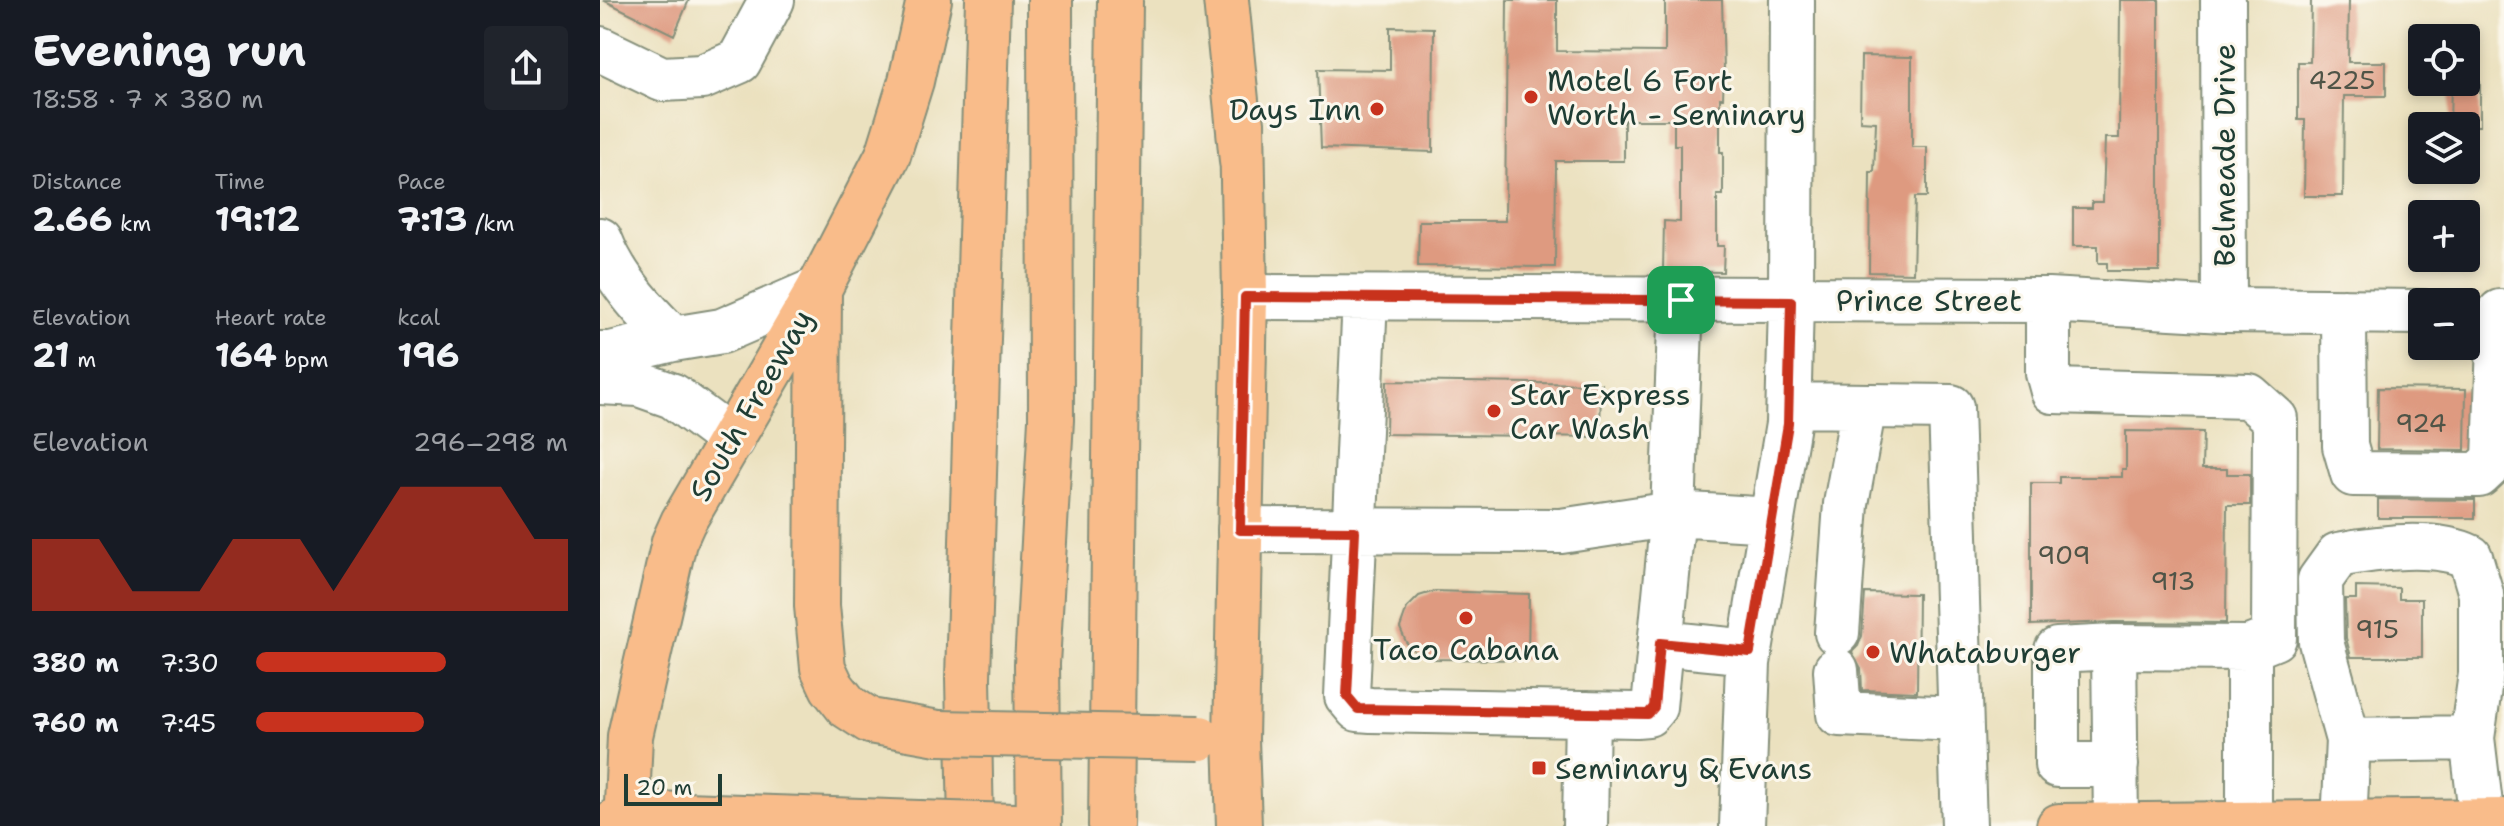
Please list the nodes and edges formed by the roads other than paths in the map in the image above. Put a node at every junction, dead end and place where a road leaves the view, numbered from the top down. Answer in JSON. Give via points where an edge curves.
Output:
{"nodes":[{"id":1,"x":772,"y":0,"type":"edge"},
{"id":2,"x":929,"y":0,"type":"edge"},
{"id":3,"x":988,"y":0,"type":"edge"},
{"id":4,"x":1050,"y":0,"type":"edge"},
{"id":5,"x":1120,"y":0,"type":"edge"},
{"id":6,"x":1226,"y":0,"type":"edge"},
{"id":7,"x":1241,"y":0,"type":"edge"},
{"id":8,"x":1792,"y":0,"type":"edge"},
{"id":9,"x":2223,"y":0,"type":"edge"},
{"id":10,"x":600,"y":49,"type":"edge"},
{"id":11,"x":1242,"y":161,"type":"junction"},
{"id":12,"x":603,"y":255,"type":"edge"},
{"id":13,"x":819,"y":289,"type":"junction"},
{"id":14,"x":1245,"y":297,"type":"junction"},
{"id":15,"x":1365,"y":298,"type":"junction"},
{"id":16,"x":1681,"y":300,"type":"junction"},
{"id":17,"x":2048,"y":300,"type":"junction"},
{"id":18,"x":1791,"y":301,"type":"junction"},
{"id":19,"x":2224,"y":310,"type":"junction"},
{"id":20,"x":2344,"y":311,"type":"junction"},
{"id":21,"x":2408,"y":312,"type":"edge"},
{"id":22,"x":2490,"y":312,"type":"edge"},
{"id":23,"x":673,"y":339,"type":"junction"},
{"id":24,"x":600,"y":354,"type":"edge"},
{"id":25,"x":600,"y":382,"type":"edge"},
{"id":26,"x":1789,"y":405,"type":"junction"},
{"id":27,"x":1864,"y":406,"type":"junction"},
{"id":28,"x":732,"y":440,"type":"junction"},
{"id":29,"x":1673,"y":514,"type":"junction"},
{"id":30,"x":1772,"y":520,"type":"junction"},
{"id":31,"x":1240,"y":530,"type":"junction"},
{"id":32,"x":1355,"y":531,"type":"junction"},
{"id":33,"x":1660,"y":643,"type":"junction"},
{"id":34,"x":2114,"y":647,"type":"junction"},
{"id":35,"x":2249,"y":648,"type":"junction"},
{"id":36,"x":1750,"y":652,"type":"junction"},
{"id":37,"x":1587,"y":714,"type":"junction"},
{"id":38,"x":1960,"y":719,"type":"junction"},
{"id":39,"x":2472,"y":738,"type":"junction"},
{"id":40,"x":1218,"y":739,"type":"junction"},
{"id":41,"x":2348,"y":740,"type":"junction"},
{"id":42,"x":2116,"y":765,"type":"junction"},
{"id":43,"x":615,"y":813,"type":"edge"},
{"id":44,"x":2493,"y":821,"type":"edge"},
{"id":45,"x":2249,"y":823,"type":"junction"},
{"id":46,"x":2344,"y":824,"type":"junction"},
{"id":47,"x":971,"y":826,"type":"edge"},
{"id":48,"x":1015,"y":826,"type":"edge"},
{"id":49,"x":1039,"y":826,"type":"edge"},
{"id":50,"x":1111,"y":826,"type":"edge"},
{"id":51,"x":1239,"y":826,"type":"edge"},
{"id":52,"x":1585,"y":826,"type":"edge"},
{"id":53,"x":1742,"y":826,"type":"edge"},
{"id":54,"x":1964,"y":826,"type":"edge"},
{"id":55,"x":2059,"y":826,"type":"edge"},
{"id":56,"x":2116,"y":826,"type":"edge"},
{"id":57,"x":2155,"y":826,"type":"edge"}],
"edges":[{"from":1,"to":10,"type":"street","via":[[739,61],[702,77],[662,79]]},
{"from":2,"to":13,"type":"main road","name":"South Freeway","via":[[888,155]]},
{"from":3,"to":47,"type":"main road","via":[[968,678]]},
{"from":4,"to":49,"type":"main road","via":[[1051,420],[1037,664]]},
{"from":5,"to":50,"type":"main road"},
{"from":6,"to":11,"type":"main road"},
{"from":7,"to":11,"type":"main road"},
{"from":8,"to":18,"type":"street"},
{"from":9,"to":19,"type":"street","name":"Belmeade Drive"},
{"from":11,"to":14,"type":"main road"},
{"from":12,"to":23,"type":"street"},
{"from":13,"to":23,"type":"street","via":[[722,331]]},
{"from":13,"to":28,"type":"main road","name":"South Freeway"},
{"from":13,"to":40,"type":"main road","bridge":true,"via":[[817,606],[823,668],[847,706],[870,721],[938,733]]},
{"from":14,"to":15,"type":"street","name":"Prince Street"},
{"from":14,"to":31,"type":"main road"},
{"from":15,"to":16,"type":"street","name":"Prince Street"},
{"from":15,"to":32,"type":"street"},
{"from":16,"to":18,"type":"street","name":"Prince Street"},
{"from":16,"to":29,"type":"street"},
{"from":17,"to":18,"type":"street","name":"Prince Street"},
{"from":17,"to":19,"type":"street","name":"Prince Street"},
{"from":17,"to":35,"type":"street","via":[[2048,373],[2053,391],[2249,396],[2275,419],[2274,638]]},
{"from":18,"to":26,"type":"street"},
{"from":19,"to":20,"type":"street","name":"Prince Street"},
{"from":20,"to":21,"type":"street","name":"Prince Street"},
{"from":20,"to":22,"type":"street","via":[[2345,446],[2353,474],[2479,475],[2495,460]]},
{"from":23,"to":24,"type":"street"},
{"from":25,"to":28,"type":"street","via":[[639,384],[673,396]]},
{"from":26,"to":27,"type":"street"},
{"from":26,"to":30,"type":"street"},
{"from":27,"to":38,"type":"street","via":[[1951,407]]},
{"from":27,"to":38,"type":"street","via":[[1846,504],[1836,652],[1839,714]]},
{"from":28,"to":43,"type":"main road","name":"South Freeway","via":[[674,542]]},
{"from":29,"to":30,"type":"street"},
{"from":29,"to":32,"type":"street","via":[[1561,531]]},
{"from":29,"to":33,"type":"street"},
{"from":30,"to":36,"type":"street"},
{"from":31,"to":32,"type":"street"},
{"from":31,"to":40,"type":"main road"},
{"from":32,"to":37,"type":"street","via":[[1347,696],[1358,709]]},
{"from":33,"to":36,"type":"street"},
{"from":33,"to":37,"type":"street","via":[[1654,707],[1648,714]]},
{"from":34,"to":35,"type":"street"},
{"from":34,"to":42,"type":"street"},
{"from":34,"to":42,"type":"street","via":[[2057,650],[2057,765]]},
{"from":35,"to":45,"type":"street"},
{"from":36,"to":53,"type":"street"},
{"from":37,"to":52,"type":"street"},
{"from":38,"to":54,"type":"street"},
{"from":39,"to":41,"type":"street"},
{"from":39,"to":41,"type":"street","via":[[2481,674],[2481,594],[2470,557],[2457,550],[2382,547],[2338,555],[2320,580],[2321,642]]},
{"from":39,"to":44,"type":"street"},
{"from":40,"to":51,"type":"main road"},
{"from":41,"to":46,"type":"street"},
{"from":42,"to":56,"type":"street"},
{"from":43,"to":48,"type":"main road","bridge":true},
{"from":44,"to":46,"type":"main road"},
{"from":45,"to":46,"type":"main road"},
{"from":45,"to":57,"type":"main road"},
{"from":55,"to":56,"type":"main road"},
{"from":56,"to":57,"type":"main road"}]}
